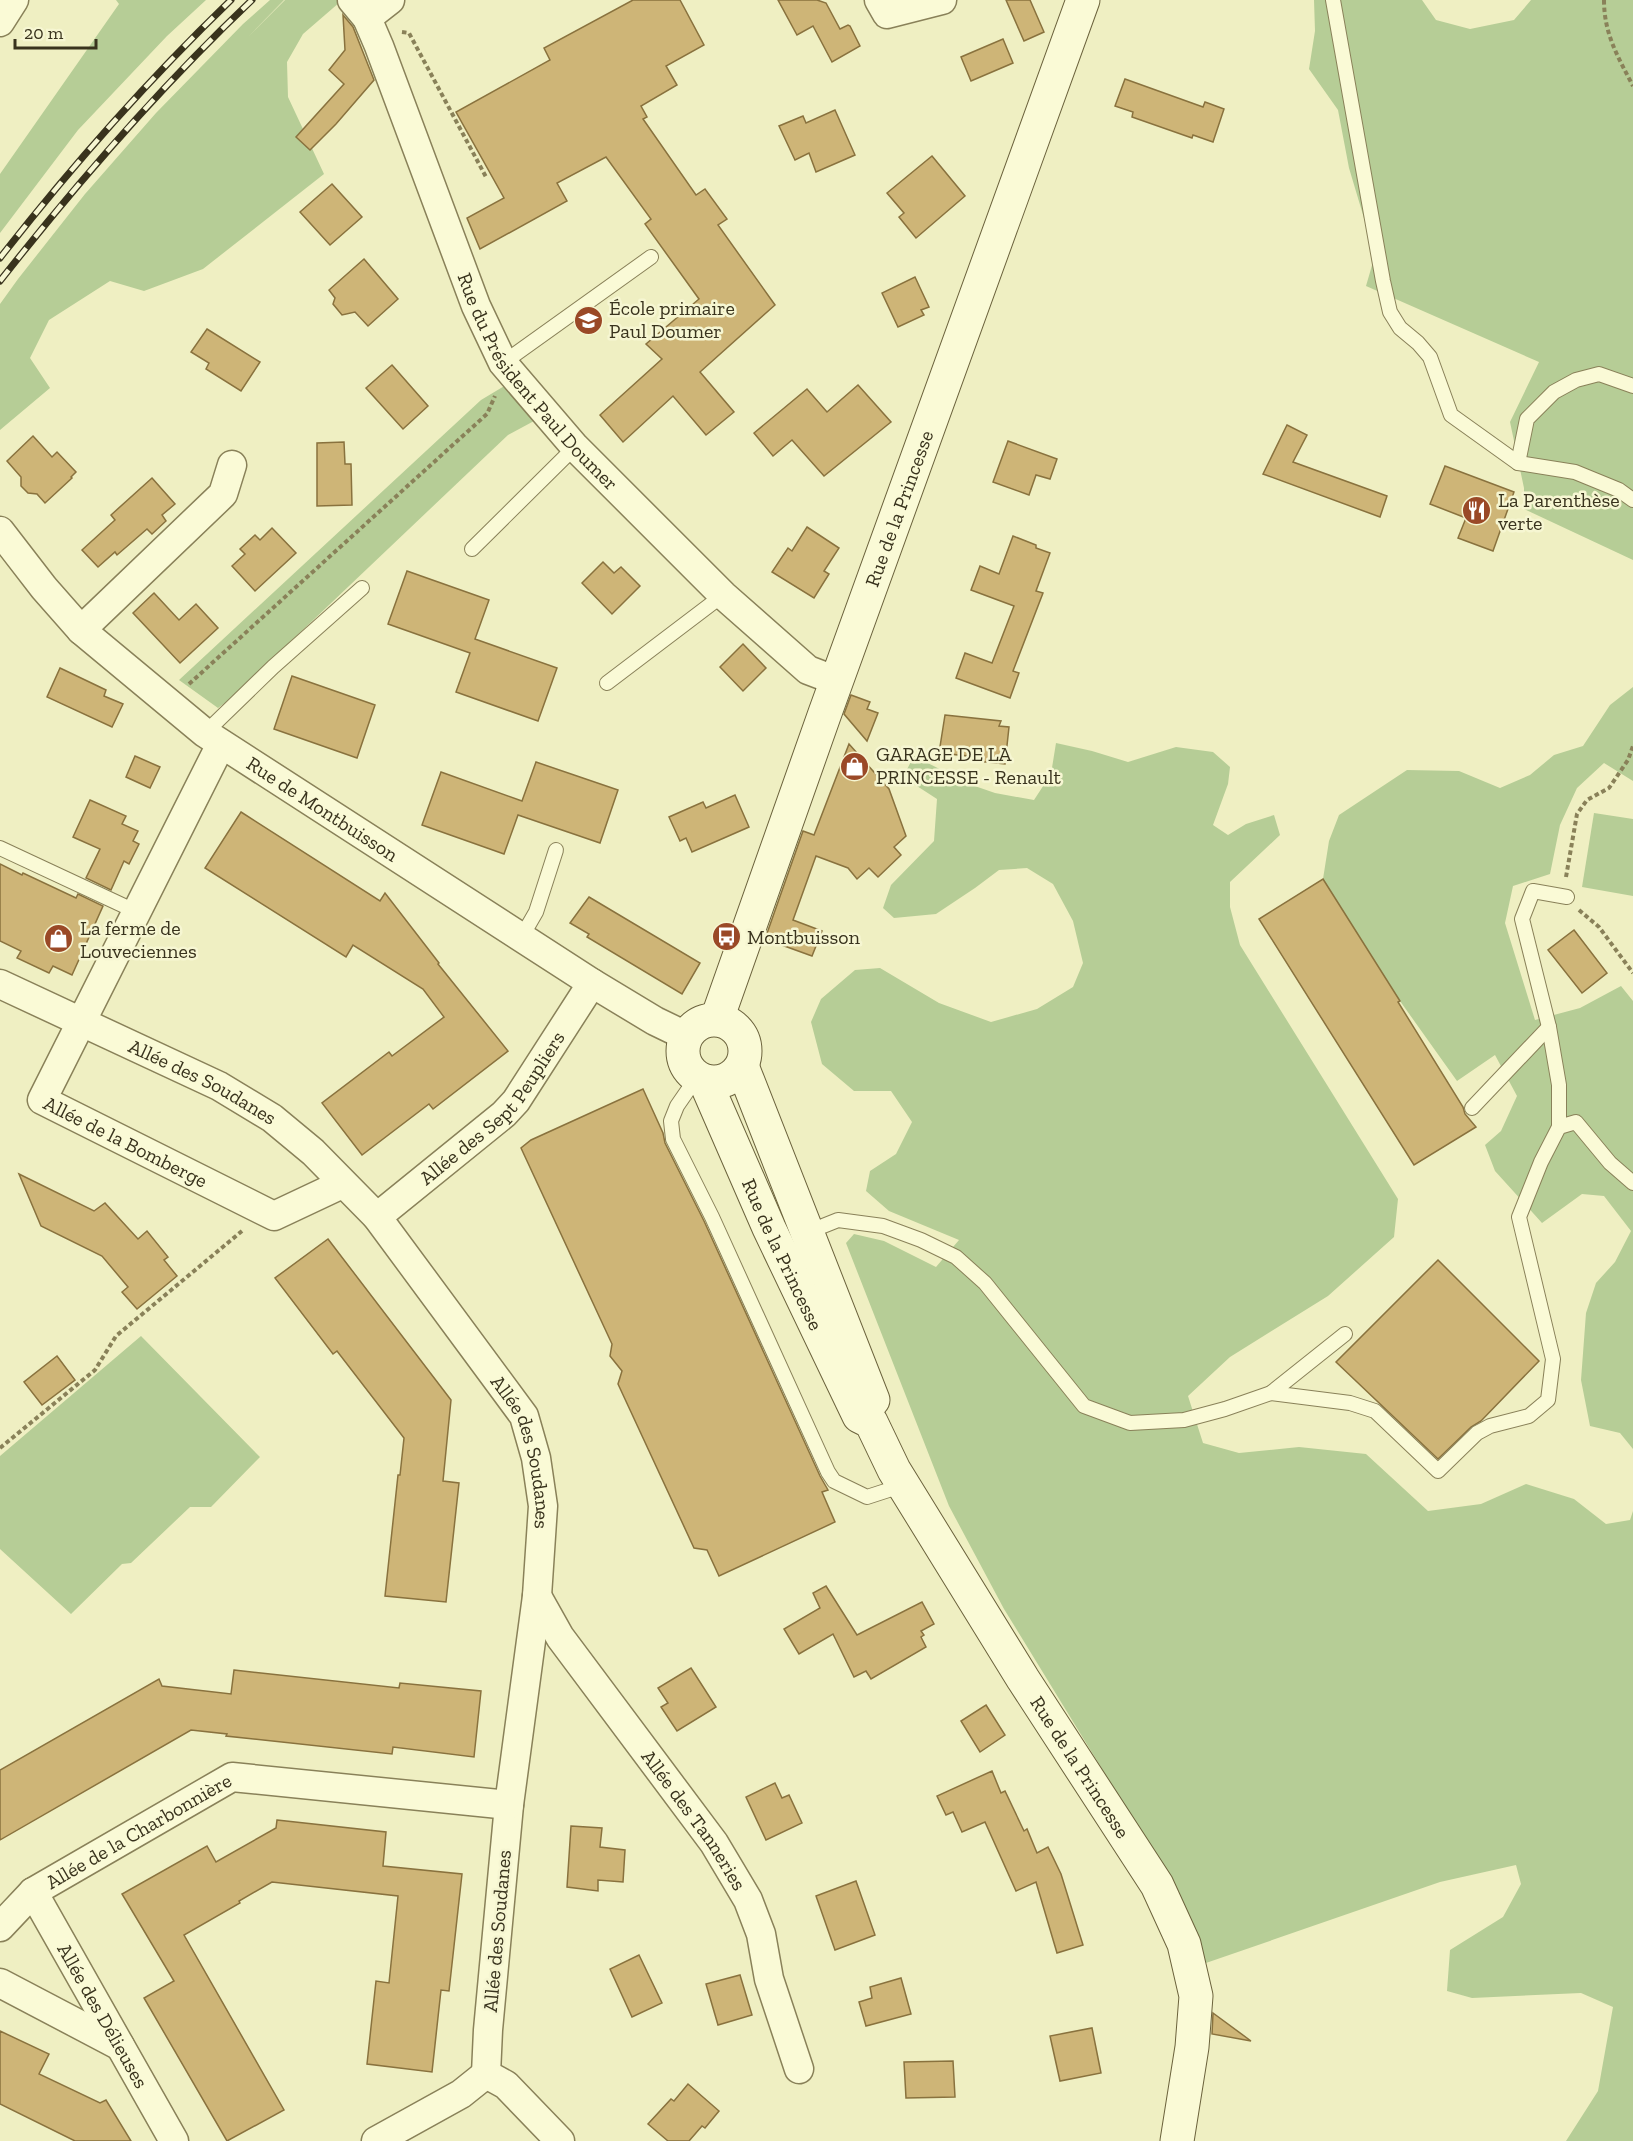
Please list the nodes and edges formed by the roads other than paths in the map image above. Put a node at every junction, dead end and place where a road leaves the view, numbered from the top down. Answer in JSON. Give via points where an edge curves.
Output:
{"nodes":[{"id":1,"x":14,"y":0,"type":"edge"},
{"id":2,"x":390,"y":0,"type":"edge"},
{"id":3,"x":879,"y":0,"type":"edge"},
{"id":4,"x":942,"y":0,"type":"edge"},
{"id":5,"x":1083,"y":0,"type":"edge"},
{"id":6,"x":1333,"y":0,"type":"edge"},
{"id":7,"x":364,"y":16,"type":"edge"},
{"id":8,"x":0,"y":22,"type":"edge"},
{"id":9,"x":651,"y":257,"type":"dead end"},
{"id":10,"x":503,"y":363,"type":"junction"},
{"id":11,"x":1633,"y":386,"type":"edge"},
{"id":12,"x":575,"y":447,"type":"junction"},
{"id":13,"x":1518,"y":463,"type":"junction"},
{"id":14,"x":232,"y":465,"type":"dead end"},
{"id":15,"x":1633,"y":500,"type":"edge"},
{"id":16,"x":0,"y":531,"type":"edge"},
{"id":17,"x":472,"y":549,"type":"dead end"},
{"id":18,"x":362,"y":588,"type":"dead end"},
{"id":19,"x":723,"y":595,"type":"junction"},
{"id":20,"x":81,"y":630,"type":"junction"},
{"id":21,"x":837,"y":681,"type":"junction"},
{"id":22,"x":608,"y":683,"type":"dead end"},
{"id":23,"x":213,"y":738,"type":"junction"},
{"id":24,"x":0,"y":848,"type":"edge"},
{"id":25,"x":556,"y":850,"type":"dead end"},
{"id":26,"x":1567,"y":897,"type":"road end"},
{"id":27,"x":135,"y":911,"type":"junction"},
{"id":28,"x":521,"y":938,"type":"junction"},
{"id":29,"x":592,"y":983,"type":"junction"},
{"id":30,"x":0,"y":984,"type":"edge"},
{"id":31,"x":717,"y":1019,"type":"junction"},
{"id":32,"x":80,"y":1021,"type":"junction"},
{"id":33,"x":1549,"y":1028,"type":"junction"},
{"id":34,"x":686,"y":1036,"type":"junction"},
{"id":35,"x":742,"y":1066,"type":"junction"},
{"id":36,"x":701,"y":1079,"type":"junction"},
{"id":37,"x":1472,"y":1108,"type":"dead end"},
{"id":38,"x":1559,"y":1127,"type":"junction"},
{"id":39,"x":783,"y":1171,"type":"junction"},
{"id":40,"x":1633,"y":1183,"type":"edge"},
{"id":41,"x":342,"y":1184,"type":"junction"},
{"id":42,"x":750,"y":1184,"type":"junction"},
{"id":43,"x":377,"y":1217,"type":"junction"},
{"id":44,"x":808,"y":1232,"type":"junction"},
{"id":45,"x":1345,"y":1334,"type":"dead end"},
{"id":46,"x":1271,"y":1393,"type":"junction"},
{"id":47,"x":871,"y":1422,"type":"junction"},
{"id":48,"x":905,"y":1485,"type":"junction"},
{"id":49,"x":537,"y":1596,"type":"junction"},
{"id":50,"x":509,"y":1805,"type":"junction"},
{"id":51,"x":33,"y":1892,"type":"junction"},
{"id":52,"x":0,"y":1927,"type":"edge"},
{"id":53,"x":0,"y":1983,"type":"edge"},
{"id":54,"x":120,"y":2046,"type":"junction"},
{"id":55,"x":799,"y":2069,"type":"dead end"},
{"id":56,"x":486,"y":2074,"type":"junction"},
{"id":57,"x":174,"y":2141,"type":"edge"},
{"id":58,"x":376,"y":2141,"type":"edge"},
{"id":59,"x":560,"y":2141,"type":"edge"},
{"id":60,"x":1178,"y":2141,"type":"edge"}],
"edges":[{"from":1,"to":8,"type":"street"},
{"from":2,"to":7,"type":"street"},
{"from":3,"to":4,"type":"street","via":[[887,14]]},
{"from":5,"to":21,"type":"street","name":"Rue de la Princesse"},
{"from":6,"to":13,"type":"lane","via":[[1390,312],[1400,328],[1430,357],[1451,415]]},
{"from":7,"to":10,"type":"street","name":"Rue du Président Paul Doumer","via":[[476,306]]},
{"from":9,"to":10,"type":"lane"},
{"from":10,"to":12,"type":"street","name":"Rue du Président Paul Doumer"},
{"from":11,"to":13,"type":"lane","via":[[1599,374],[1554,392],[1527,419]]},
{"from":12,"to":17,"type":"lane"},
{"from":12,"to":19,"type":"street","name":"Rue du Président Paul Doumer"},
{"from":13,"to":15,"type":"lane","via":[[1575,472]]},
{"from":14,"to":20,"type":"street","via":[[223,494]]},
{"from":16,"to":20,"type":"street","name":"Rue de Montbuisson"},
{"from":18,"to":23,"type":"lane","via":[[273,667]]},
{"from":19,"to":21,"type":"street","name":"Rue du Président Paul Doumer","via":[[808,670]]},
{"from":19,"to":22,"type":"lane"},
{"from":20,"to":23,"type":"street","name":"Rue de Montbuisson"},
{"from":21,"to":31,"type":"street","name":"Rue de la Princesse"},
{"from":23,"to":27,"type":"street","name":"Allée de la Bomberge"},
{"from":23,"to":28,"type":"street","name":"Rue de Montbuisson"},
{"from":24,"to":27,"type":"lane"},
{"from":25,"to":28,"type":"lane","via":[[536,912]]},
{"from":26,"to":33,"type":"lane","via":[[1533,891],[1522,919]]},
{"from":27,"to":32,"type":"street","name":"Allée de la Bomberge"},
{"from":28,"to":29,"type":"street","name":"Rue de Montbuisson"},
{"from":29,"to":34,"type":"street","name":"Rue de Montbuisson"},
{"from":29,"to":43,"type":"street","name":"Allée des Sept Peupliers","via":[[516,1101]]},
{"from":30,"to":32,"type":"street","name":"Allée des Soudanes"},
{"from":31,"to":34,"type":"street","via":[[699,1023]]},
{"from":31,"to":35,"type":"street","via":[[736,1028],[742,1036]]},
{"from":32,"to":41,"type":"street","name":"Allée des Soudanes","via":[[219,1086],[272,1118],[313,1152]]},
{"from":32,"to":41,"type":"street","name":"Allée de la Bomberge","via":[[42,1100],[274,1216]]},
{"from":33,"to":37,"type":"lane"},
{"from":33,"to":38,"type":"lane","via":[[1559,1085]]},
{"from":34,"to":36,"type":"street","via":[[683,1054],[690,1071]]},
{"from":35,"to":36,"type":"street","via":[[722,1081]]},
{"from":35,"to":39,"type":"street","name":"Rue de la Princesse"},
{"from":36,"to":42,"type":"street","name":"Rue de la Princesse"},
{"from":36,"to":48,"type":"lane","via":[[677,1106],[671,1121],[673,1139],[828,1472],[834,1481],[867,1497]]},
{"from":38,"to":40,"type":"lane","via":[[1576,1122],[1610,1163]]},
{"from":38,"to":46,"type":"lane","via":[[1519,1217],[1553,1359],[1548,1400],[1529,1416],[1478,1433],[1438,1471],[1375,1411],[1350,1403]]},
{"from":39,"to":42,"type":"street"},
{"from":39,"to":44,"type":"street","name":"Rue de la Princesse"},
{"from":41,"to":43,"type":"street","name":"Allée des Soudanes"},
{"from":42,"to":47,"type":"street","name":"Rue de la Princesse","via":[[859,1416]]},
{"from":43,"to":49,"type":"street","name":"Allée des Soudanes","via":[[524,1416],[536,1458],[543,1506]]},
{"from":44,"to":46,"type":"lane","via":[[838,1220],[883,1226],[956,1257],[985,1283],[1084,1406],[1130,1423],[1184,1420]]},
{"from":44,"to":47,"type":"street","name":"Rue de la Princesse","via":[[875,1405]]},
{"from":45,"to":46,"type":"lane"},
{"from":47,"to":48,"type":"street","name":"Rue de la Princesse"},
{"from":48,"to":60,"type":"street","name":"Rue de la Princesse","via":[[1023,1679],[1156,1885],[1184,1944],[1196,1996]]},
{"from":49,"to":50,"type":"street","name":"Allée des Soudanes"},
{"from":49,"to":55,"type":"street","name":"Allée des Tanneries","via":[[560,1637],[714,1843],[748,1900]]},
{"from":50,"to":51,"type":"street","name":"Allée de la Charbonnière","via":[[232,1777]]},
{"from":50,"to":56,"type":"street","name":"Allée des Soudanes"},
{"from":51,"to":52,"type":"street","name":"Allée de la Charbonnière"},
{"from":51,"to":54,"type":"street","name":"Allée des Délieuses"},
{"from":53,"to":54,"type":"street"},
{"from":54,"to":57,"type":"street","name":"Allée des Délieuses"},
{"from":56,"to":58,"type":"street","via":[[461,2094]]},
{"from":56,"to":59,"type":"street","via":[[506,2085]]}]}
